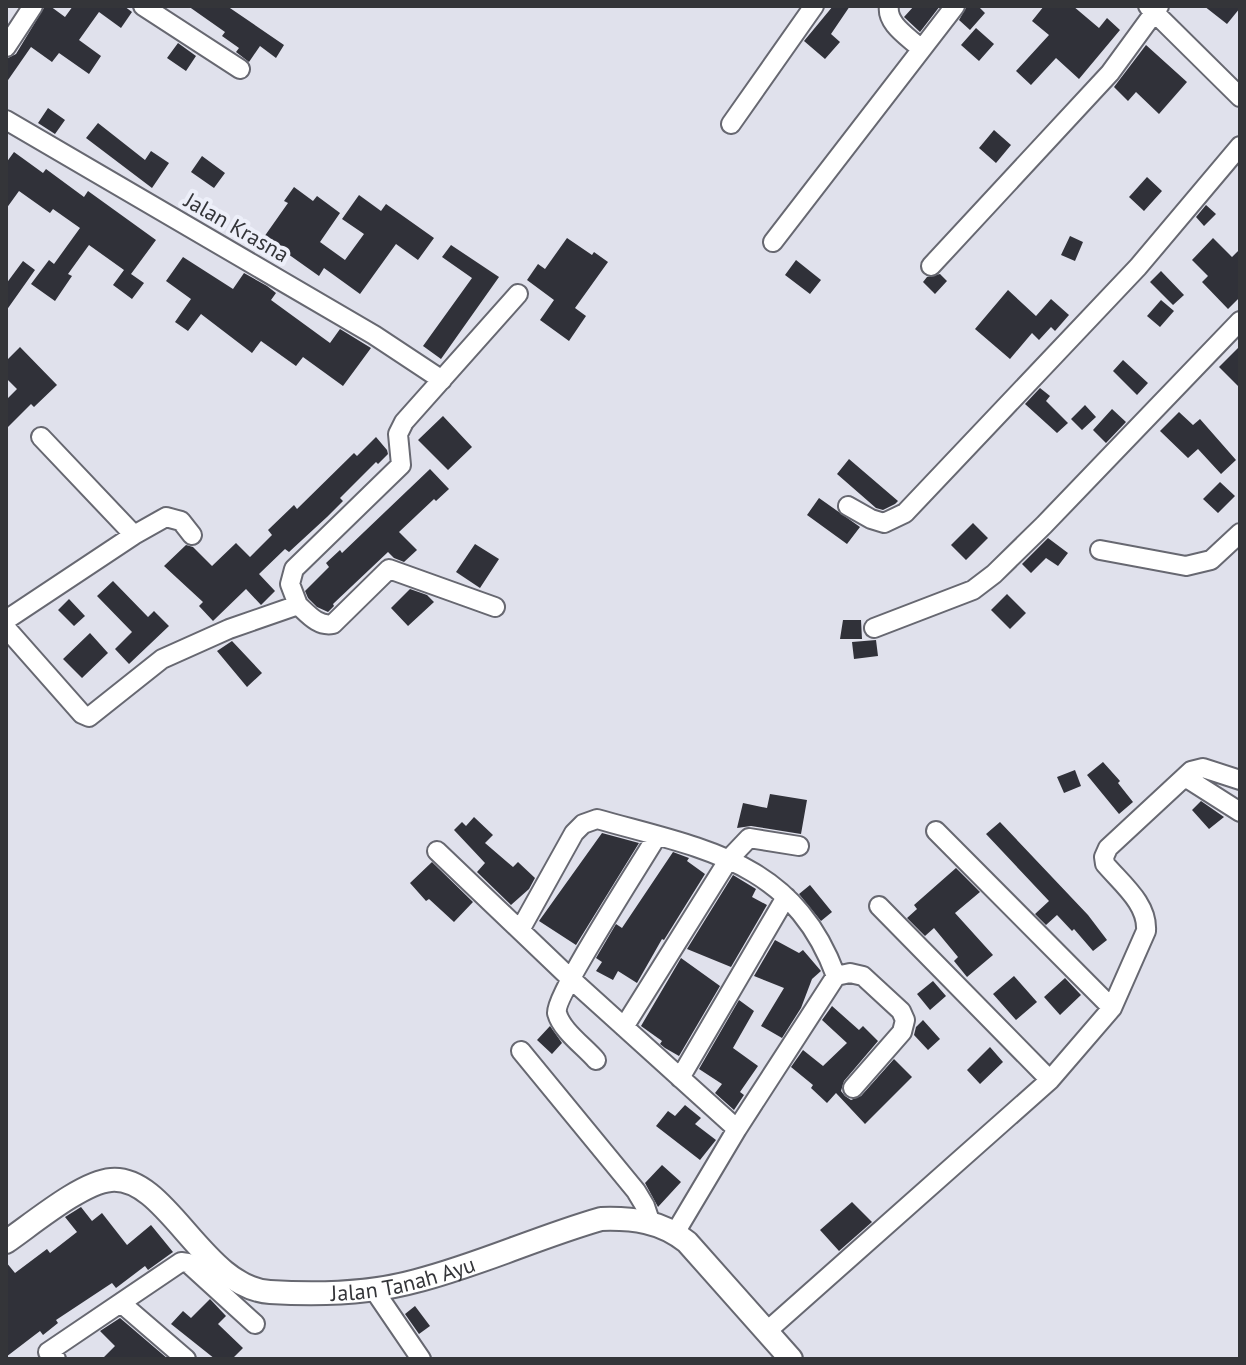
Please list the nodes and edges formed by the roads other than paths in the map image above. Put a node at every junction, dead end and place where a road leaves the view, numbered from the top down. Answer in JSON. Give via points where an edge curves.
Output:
{"nodes":[{"id":1,"x":33,"y":6,"type":"edge"},
{"id":2,"x":143,"y":6,"type":"edge"},
{"id":3,"x":814,"y":6,"type":"edge"},
{"id":4,"x":889,"y":6,"type":"edge"},
{"id":5,"x":955,"y":6,"type":"edge"},
{"id":6,"x":1154,"y":8,"type":"edge"},
{"id":7,"x":6,"y":47,"type":"edge"},
{"id":8,"x":921,"y":49,"type":"junction"},
{"id":9,"x":240,"y":69,"type":"dead end"},
{"id":10,"x":1240,"y":97,"type":"edge"},
{"id":11,"x":6,"y":120,"type":"edge"},
{"id":12,"x":731,"y":124,"type":"dead end"},
{"id":13,"x":1240,"y":146,"type":"edge"},
{"id":14,"x":773,"y":242,"type":"dead end"},
{"id":15,"x":931,"y":266,"type":"dead end"},
{"id":16,"x":518,"y":294,"type":"dead end"},
{"id":17,"x":1240,"y":321,"type":"edge"},
{"id":18,"x":442,"y":380,"type":"junction"},
{"id":19,"x":41,"y":437,"type":"dead end"},
{"id":20,"x":848,"y":506,"type":"dead end"},
{"id":21,"x":1240,"y":533,"type":"edge"},
{"id":22,"x":134,"y":535,"type":"junction"},
{"id":23,"x":192,"y":535,"type":"dead end"},
{"id":24,"x":1100,"y":550,"type":"dead end"},
{"id":25,"x":298,"y":605,"type":"junction"},
{"id":26,"x":495,"y":607,"type":"dead end"},
{"id":27,"x":6,"y":620,"type":"edge"},
{"id":28,"x":6,"y":628,"type":"edge"},
{"id":29,"x":874,"y":628,"type":"dead end"},
{"id":30,"x":1185,"y":777,"type":"junction"},
{"id":31,"x":1240,"y":780,"type":"edge"},
{"id":32,"x":1240,"y":812,"type":"edge"},
{"id":33,"x":936,"y":831,"type":"dead end"},
{"id":34,"x":657,"y":836,"type":"junction"},
{"id":35,"x":799,"y":846,"type":"dead end"},
{"id":36,"x":437,"y":851,"type":"dead end"},
{"id":37,"x":729,"y":859,"type":"junction"},
{"id":38,"x":786,"y":897,"type":"junction"},
{"id":39,"x":879,"y":906,"type":"dead end"},
{"id":40,"x":520,"y":930,"type":"junction"},
{"id":41,"x":836,"y":976,"type":"junction"},
{"id":42,"x":571,"y":979,"type":"junction"},
{"id":43,"x":1112,"y":1008,"type":"junction"},
{"id":44,"x":624,"y":1027,"type":"junction"},
{"id":45,"x":521,"y":1051,"type":"dead end"},
{"id":46,"x":596,"y":1060,"type":"dead end"},
{"id":47,"x":680,"y":1078,"type":"junction"},
{"id":48,"x":1050,"y":1080,"type":"junction"},
{"id":49,"x":853,"y":1088,"type":"dead end"},
{"id":50,"x":737,"y":1129,"type":"junction"},
{"id":51,"x":650,"y":1221,"type":"junction"},
{"id":52,"x":675,"y":1233,"type":"junction"},
{"id":53,"x":6,"y":1242,"type":"edge"},
{"id":54,"x":374,"y":1290,"type":"junction"},
{"id":55,"x":121,"y":1303,"type":"junction"},
{"id":56,"x":255,"y":1324,"type":"dead end"},
{"id":57,"x":766,"y":1332,"type":"junction"},
{"id":58,"x":47,"y":1357,"type":"edge"},
{"id":59,"x":186,"y":1359,"type":"edge"},
{"id":60,"x":421,"y":1359,"type":"edge"},
{"id":61,"x":791,"y":1359,"type":"edge"}],
"edges":[{"from":1,"to":7,"type":"street"},
{"from":2,"to":9,"type":"street"},
{"from":3,"to":12,"type":"street"},
{"from":4,"to":8,"type":"street","via":[[892,21]]},
{"from":5,"to":8,"type":"street"},
{"from":6,"to":10,"type":"street"},
{"from":6,"to":15,"type":"street","via":[[1110,73]]},
{"from":8,"to":14,"type":"street"},
{"from":11,"to":18,"type":"street","name":"Jalan Krasna"},
{"from":13,"to":20,"type":"street","via":[[1138,267],[905,513],[884,523]]},
{"from":16,"to":18,"type":"street"},
{"from":17,"to":29,"type":"street","via":[[994,574],[973,590]]},
{"from":18,"to":25,"type":"street","via":[[400,428],[401,465],[294,569],[290,584]]},
{"from":19,"to":22,"type":"street"},
{"from":21,"to":24,"type":"street","via":[[1211,560],[1186,566]]},
{"from":22,"to":23,"type":"street","via":[[166,517],[181,521]]},
{"from":22,"to":27,"type":"street"},
{"from":25,"to":26,"type":"street","via":[[322,624],[333,624],[392,568]]},
{"from":25,"to":28,"type":"street","via":[[162,659],[89,717]]},
{"from":30,"to":31,"type":"street","via":[[1203,768]]},
{"from":30,"to":32,"type":"street"},
{"from":30,"to":43,"type":"street","via":[[1104,857],[1147,919]]},
{"from":33,"to":43,"type":"street"},
{"from":34,"to":37,"type":"street"},
{"from":34,"to":40,"type":"street","via":[[597,819],[583,824]]},
{"from":34,"to":42,"type":"street"},
{"from":35,"to":37,"type":"street","via":[[749,838]]},
{"from":36,"to":40,"type":"street"},
{"from":37,"to":38,"type":"street","via":[[767,879]]},
{"from":37,"to":44,"type":"street"},
{"from":38,"to":41,"type":"street","via":[[814,932]]},
{"from":38,"to":47,"type":"street"},
{"from":39,"to":48,"type":"street"},
{"from":40,"to":42,"type":"street"},
{"from":41,"to":49,"type":"street","via":[[863,976],[905,1020],[902,1032]]},
{"from":41,"to":50,"type":"street"},
{"from":42,"to":44,"type":"street"},
{"from":42,"to":46,"type":"street","via":[[557,1012]]},
{"from":43,"to":48,"type":"street"},
{"from":44,"to":47,"type":"street"},
{"from":45,"to":51,"type":"street","via":[[636,1191]]},
{"from":47,"to":50,"type":"street"},
{"from":48,"to":57,"type":"street"},
{"from":50,"to":52,"type":"street"},
{"from":51,"to":52,"type":"street","name":"Jalan Tanah Ayu"},
{"from":51,"to":54,"type":"street","name":"Jalan Tanah Ayu","via":[[601,1219]]},
{"from":52,"to":57,"type":"street","name":"Jalan Tanah Ayu"},
{"from":53,"to":54,"type":"street","name":"Jalan Tanah Ayu","via":[[95,1184],[126,1181],[153,1197],[192,1242],[246,1285],[266,1292]]},
{"from":54,"to":60,"type":"street"},
{"from":55,"to":56,"type":"street","via":[[181,1262],[188,1263]]},
{"from":55,"to":58,"type":"street"},
{"from":55,"to":59,"type":"street"},
{"from":57,"to":61,"type":"street","name":"Jalan Tanah Ayu"}]}
